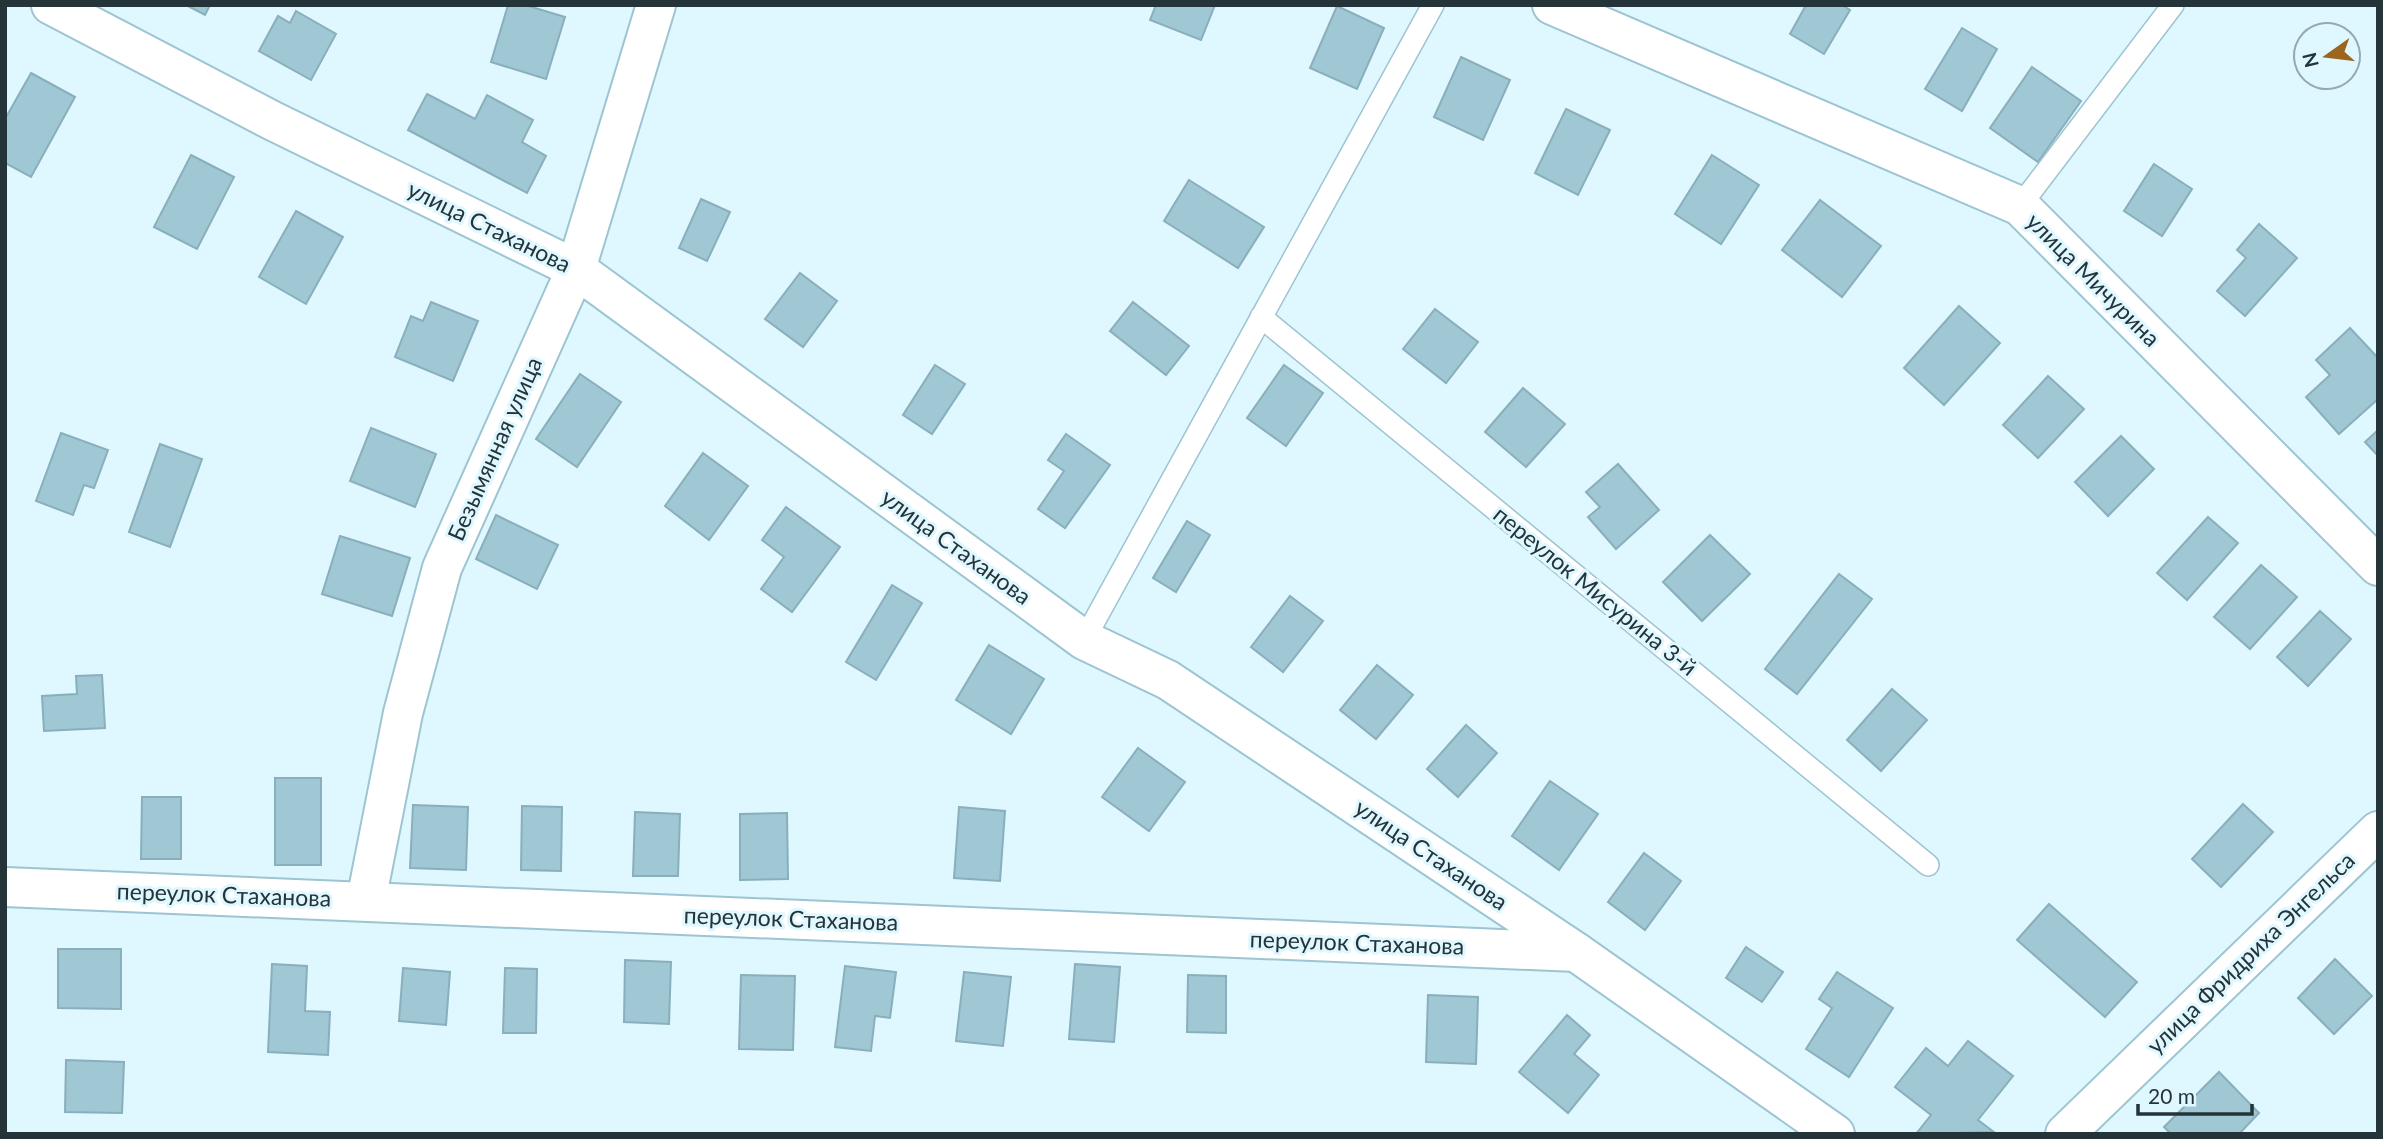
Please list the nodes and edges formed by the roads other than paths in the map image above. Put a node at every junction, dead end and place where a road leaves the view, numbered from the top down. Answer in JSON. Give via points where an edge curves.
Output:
{"nodes":[{"id":1,"x":51,"y":5,"type":"edge"},
{"id":2,"x":656,"y":5,"type":"edge"},
{"id":3,"x":1433,"y":5,"type":"edge"},
{"id":4,"x":1552,"y":5,"type":"edge"},
{"id":5,"x":2173,"y":5,"type":"edge"},
{"id":6,"x":2020,"y":206,"type":"junction"},
{"id":7,"x":576,"y":269,"type":"junction"},
{"id":8,"x":1261,"y":317,"type":"junction"},
{"id":9,"x":2378,"y":566,"type":"edge"},
{"id":10,"x":1084,"y":640,"type":"junction"},
{"id":11,"x":2378,"y":831,"type":"edge"},
{"id":12,"x":1928,"y":865,"type":"dead end"},
{"id":13,"x":5,"y":887,"type":"edge"},
{"id":14,"x":366,"y":901,"type":"junction"},
{"id":15,"x":1576,"y":952,"type":"junction"},
{"id":16,"x":1835,"y":1134,"type":"edge"},
{"id":17,"x":2065,"y":1134,"type":"edge"}],
"edges":[{"from":1,"to":7,"type":"street","name":"улица Стаханова","via":[[273,121]]},
{"from":2,"to":7,"type":"street","name":"Безымянная улица"},
{"from":3,"to":8,"type":"lane"},
{"from":4,"to":6,"type":"street","name":"улица Мичурина"},
{"from":5,"to":6,"type":"lane"},
{"from":6,"to":9,"type":"street","name":"улица Мичурина"},
{"from":7,"to":10,"type":"street","name":"улица Стаханова"},
{"from":7,"to":14,"type":"street","name":"Безымянная улица","via":[[442,568],[403,713]]},
{"from":8,"to":10,"type":"lane"},
{"from":8,"to":12,"type":"lane","name":"переулок Мисурина 3-й"},
{"from":10,"to":15,"type":"street","name":"улица Стаханова","via":[[1168,680]]},
{"from":11,"to":17,"type":"street","name":"улица Фридриха Энгельса"},
{"from":13,"to":14,"type":"street","name":"переулок Стаханова"},
{"from":14,"to":15,"type":"street","name":"переулок Стаханова"},
{"from":15,"to":16,"type":"street","name":"улица Стаханова"}]}
